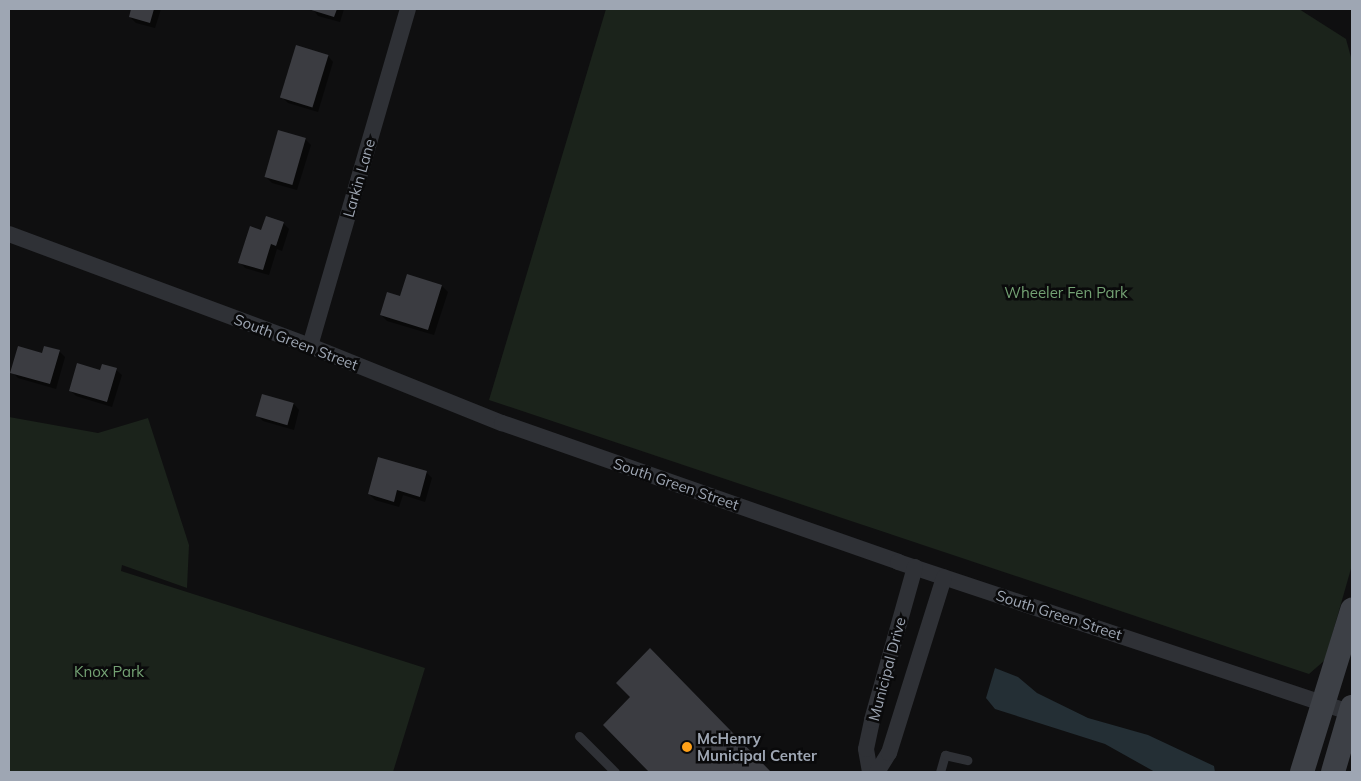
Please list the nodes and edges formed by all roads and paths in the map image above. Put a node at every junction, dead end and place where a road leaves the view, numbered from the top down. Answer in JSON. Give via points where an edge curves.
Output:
{"nodes":[{"id":1,"x":408,"y":9,"type":"edge"},
{"id":2,"x":9,"y":234,"type":"edge"},
{"id":3,"x":310,"y":346,"type":"junction"},
{"id":4,"x":915,"y":567,"type":"junction"},
{"id":5,"x":944,"y":577,"type":"junction"},
{"id":6,"x":1352,"y":610,"type":"edge"},
{"id":7,"x":1323,"y":704,"type":"junction"},
{"id":8,"x":1352,"y":710,"type":"edge"},
{"id":9,"x":579,"y":736,"type":"dead end"},
{"id":10,"x":967,"y":760,"type":"dead end"},
{"id":11,"x":615,"y":772,"type":"edge"},
{"id":12,"x":870,"y":772,"type":"edge"},
{"id":13,"x":877,"y":772,"type":"edge"},
{"id":14,"x":940,"y":772,"type":"edge"},
{"id":15,"x":1302,"y":772,"type":"edge"},
{"id":16,"x":1333,"y":772,"type":"edge"}],
"edges":[{"from":1,"to":3,"type":"street","name":"Larkin Lane"},
{"from":2,"to":3,"type":"street","name":"South Green Street"},
{"from":3,"to":4,"type":"street","name":"South Green Street","via":[[502,423]]},
{"from":4,"to":5,"type":"street","name":"South Green Street"},
{"from":4,"to":12,"type":"street","name":"Municipal Drive","via":[[870,730],[866,749]]},
{"from":5,"to":7,"type":"street","name":"South Green Street"},
{"from":5,"to":13,"type":"street","name":"Municipal Drive","via":[[889,753]]},
{"from":6,"to":7,"type":"street"},
{"from":7,"to":8,"type":"street","name":"South Green Street"},
{"from":7,"to":15,"type":"street"},
{"from":8,"to":16,"type":"street"},
{"from":9,"to":11,"type":"lane"},
{"from":10,"to":14,"type":"lane","via":[[945,755]]}]}
